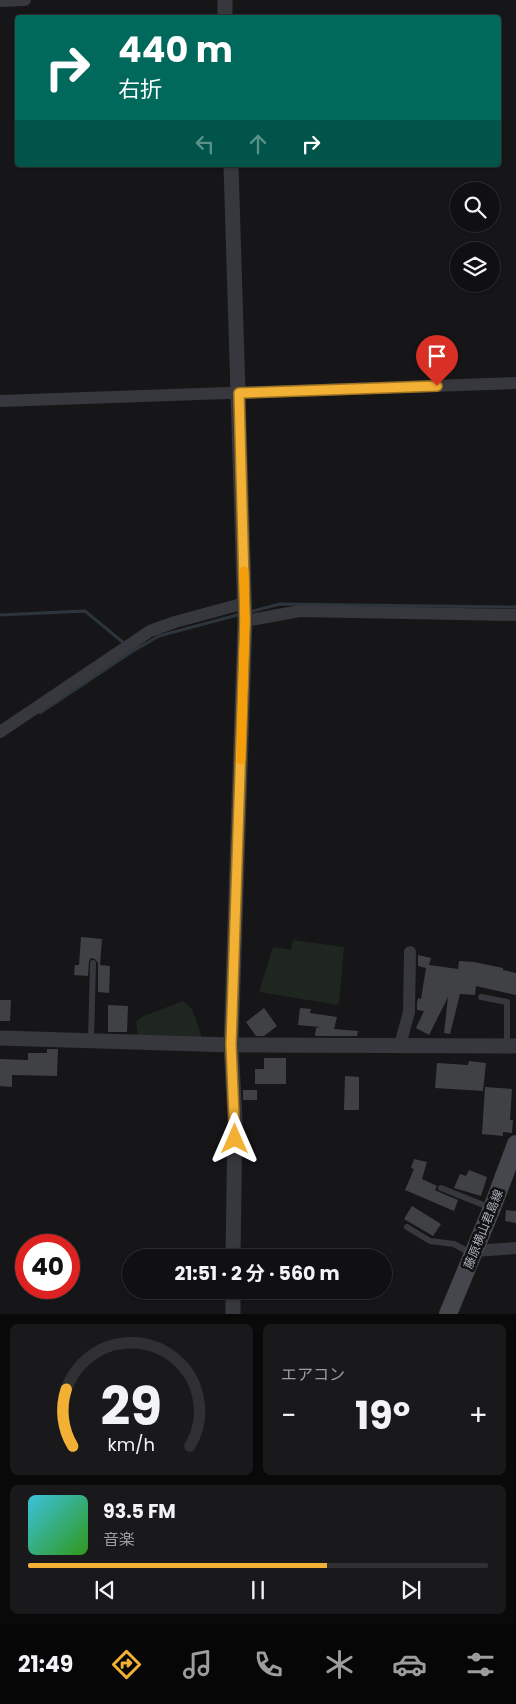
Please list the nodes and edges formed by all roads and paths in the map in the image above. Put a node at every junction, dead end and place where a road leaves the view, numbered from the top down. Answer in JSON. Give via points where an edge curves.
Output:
{"nodes":[{"id":1,"x":25,"y":0,"type":"edge"},
{"id":2,"x":225,"y":0,"type":"edge"},
{"id":3,"x":0,"y":1,"type":"edge"},
{"id":4,"x":225,"y":15,"type":"edge"},
{"id":5,"x":231,"y":167,"type":"edge"},
{"id":6,"x":516,"y":383,"type":"edge"},
{"id":7,"x":239,"y":393,"type":"junction"},
{"id":8,"x":0,"y":401,"type":"edge"},
{"id":9,"x":245,"y":603,"type":"junction"},
{"id":10,"x":516,"y":615,"type":"edge"},
{"id":11,"x":245,"y":621,"type":"junction"},
{"id":12,"x":0,"y":732,"type":"edge"},
{"id":13,"x":410,"y":952,"type":"dead end"},
{"id":14,"x":93,"y":963,"type":"dead end"},
{"id":15,"x":481,"y":997,"type":"dead end"},
{"id":16,"x":0,"y":1038,"type":"edge"},
{"id":17,"x":91,"y":1041,"type":"junction"},
{"id":18,"x":231,"y":1045,"type":"junction"},
{"id":19,"x":400,"y":1045,"type":"junction"},
{"id":20,"x":512,"y":1046,"type":"edge"},
{"id":21,"x":515,"y":1151,"type":"edge"},
{"id":22,"x":441,"y":1188,"type":"dead end"},
{"id":23,"x":492,"y":1208,"type":"junction"},
{"id":24,"x":407,"y":1227,"type":"dead end"},
{"id":25,"x":516,"y":1248,"type":"edge"},
{"id":26,"x":233,"y":1249,"type":"edge"},
{"id":27,"x":474,"y":1251,"type":"junction"},
{"id":28,"x":233,"y":1299,"type":"edge"},
{"id":29,"x":233,"y":1314,"type":"edge"},
{"id":30,"x":448,"y":1314,"type":"edge"}],
"edges":[{"from":1,"to":3,"type":"street"},
{"from":2,"to":4,"type":"street"},
{"from":5,"to":7,"type":"street"},
{"from":6,"to":7,"type":"street"},
{"from":7,"to":8,"type":"street"},
{"from":7,"to":9,"type":"street"},
{"from":9,"to":11,"type":"street"},
{"from":9,"to":12,"type":"street","via":[[150,631]]},
{"from":10,"to":11,"type":"street","via":[[300,611]]},
{"from":11,"to":18,"type":"street"},
{"from":13,"to":19,"type":"street","via":[[409,1012]]},
{"from":14,"to":17,"type":"lane"},
{"from":15,"to":20,"type":"lane","via":[[507,1002]]},
{"from":16,"to":17,"type":"street"},
{"from":17,"to":18,"type":"street"},
{"from":18,"to":19,"type":"street"},
{"from":18,"to":26,"type":"street","via":[[235,1120]]},
{"from":19,"to":20,"type":"street"},
{"from":21,"to":23,"type":"main road","name":"藤原横山君島線"},
{"from":22,"to":23,"type":"lane"},
{"from":23,"to":27,"type":"main road","name":"藤原横山君島線"},
{"from":24,"to":27,"type":"lane","via":[[430,1241]]},
{"from":25,"to":27,"type":"street"},
{"from":27,"to":30,"type":"main road","name":"藤原横山君島線"},
{"from":28,"to":29,"type":"street"}]}
